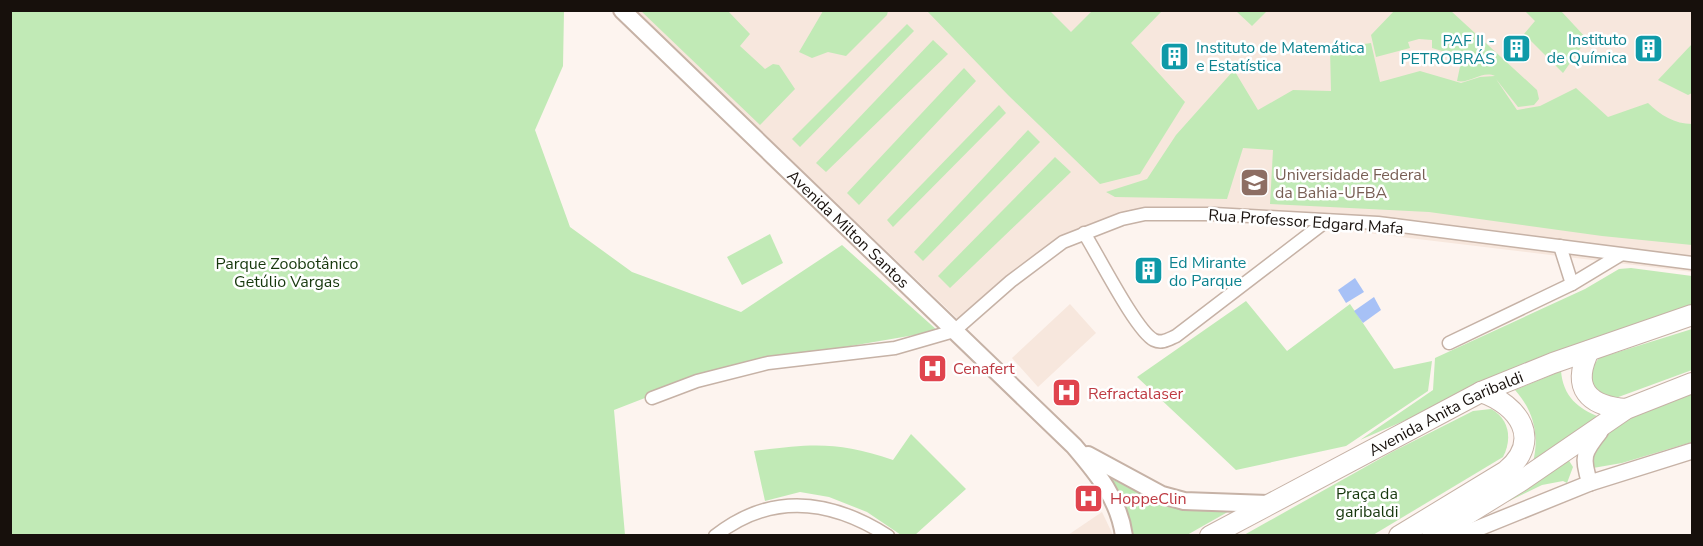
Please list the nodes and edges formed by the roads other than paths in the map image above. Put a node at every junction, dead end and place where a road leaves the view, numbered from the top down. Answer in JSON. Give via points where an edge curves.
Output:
{"nodes":[{"id":1,"x":622,"y":10,"type":"edge"},
{"id":2,"x":1325,"y":222,"type":"junction"},
{"id":3,"x":1084,"y":233,"type":"junction"},
{"id":4,"x":1560,"y":246,"type":"junction"},
{"id":5,"x":1620,"y":255,"type":"junction"},
{"id":6,"x":1692,"y":263,"type":"edge"},
{"id":7,"x":1572,"y":284,"type":"junction"},
{"id":8,"x":1692,"y":315,"type":"edge"},
{"id":9,"x":954,"y":331,"type":"junction"},
{"id":10,"x":1449,"y":343,"type":"dead end"},
{"id":11,"x":1588,"y":351,"type":"junction"},
{"id":12,"x":1692,"y":383,"type":"edge"},
{"id":13,"x":1480,"y":392,"type":"junction"},
{"id":14,"x":652,"y":398,"type":"dead end"},
{"id":15,"x":1626,"y":409,"type":"junction"},
{"id":16,"x":1607,"y":423,"type":"junction"},
{"id":17,"x":1074,"y":446,"type":"junction"},
{"id":18,"x":1692,"y":451,"type":"edge"},
{"id":19,"x":1590,"y":483,"type":"junction"},
{"id":20,"x":1268,"y":504,"type":"junction"},
{"id":21,"x":715,"y":536,"type":"edge"},
{"id":22,"x":888,"y":536,"type":"edge"},
{"id":23,"x":1124,"y":536,"type":"edge"},
{"id":24,"x":1210,"y":536,"type":"edge"},
{"id":25,"x":1399,"y":536,"type":"edge"},
{"id":26,"x":1432,"y":536,"type":"edge"},
{"id":27,"x":1459,"y":536,"type":"edge"}],
"edges":[{"from":1,"to":9,"type":"main road","name":"Avenida Milton Santos"},
{"from":2,"to":3,"type":"street","name":"Rua Professor Edgard Mafa","via":[[1214,214],[1145,214]]},
{"from":2,"to":3,"type":"street","via":[[1185,329],[1160,342],[1153,340],[1137,321]]},
{"from":2,"to":4,"type":"street","name":"Rua Professor Edgard Mafa","via":[[1378,223]]},
{"from":3,"to":9,"type":"street","name":"Rua Professor Edgard Mafa","via":[[1044,254]]},
{"from":4,"to":5,"type":"street","name":"Rua Professor Edgard Mafa"},
{"from":4,"to":7,"type":"street"},
{"from":5,"to":6,"type":"street","name":"Rua Professor Edgard Mafa"},
{"from":5,"to":7,"type":"street"},
{"from":7,"to":10,"type":"street"},
{"from":8,"to":11,"type":"main road","name":"Avenida Anita Garibaldi"},
{"from":9,"to":14,"type":"street","via":[[895,348],[768,363],[697,381]]},
{"from":9,"to":17,"type":"main road","name":"Avenida Milton Santos"},
{"from":11,"to":13,"type":"main road","name":"Avenida Anita Garibaldi"},
{"from":11,"to":15,"type":"main road","via":[[1582,365],[1585,391],[1603,406]]},
{"from":12,"to":15,"type":"main road"},
{"from":13,"to":20,"type":"main road","name":"Avenida Anita Garibaldi"},
{"from":13,"to":25,"type":"main road","via":[[1506,403],[1517,416],[1525,438],[1520,458],[1506,471]]},
{"from":15,"to":16,"type":"main road"},
{"from":16,"to":19,"type":"street","via":[[1584,455]]},
{"from":16,"to":26,"type":"main road"},
{"from":17,"to":20,"type":"main road","name":"Avenida Milton Santos","via":[[1162,495],[1184,501]]},
{"from":17,"to":23,"type":"main road","name":"Avenida Milton Santos","via":[[1101,478],[1114,501]]},
{"from":18,"to":19,"type":"street"},
{"from":19,"to":27,"type":"street"},
{"from":20,"to":24,"type":"main road","name":"Avenida Anita Garibaldi"},
{"from":21,"to":22,"type":"street","via":[[751,514],[778,506],[808,505],[863,520]]}]}
